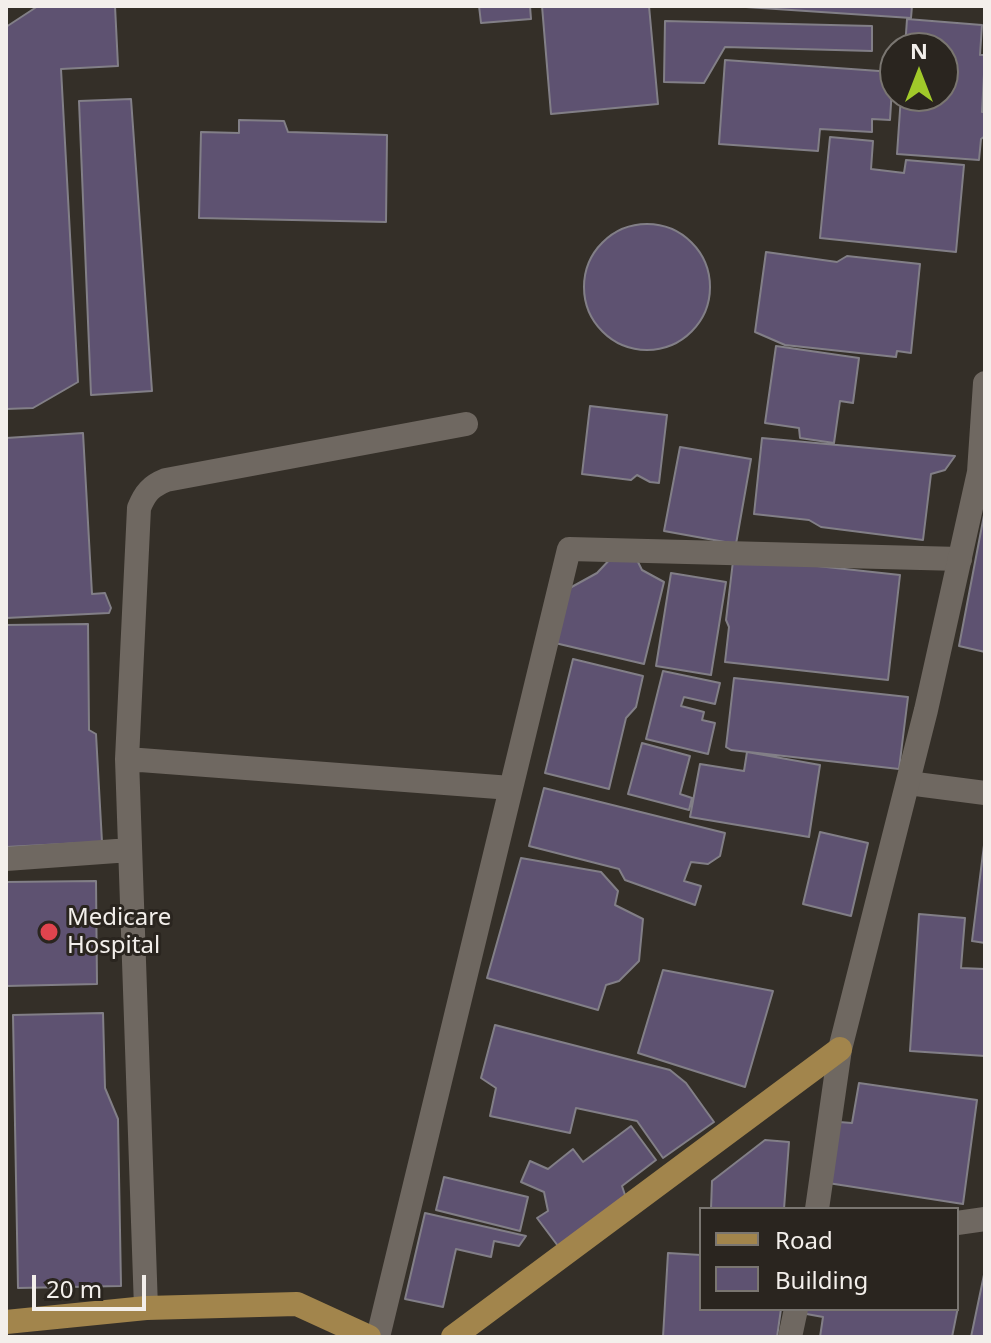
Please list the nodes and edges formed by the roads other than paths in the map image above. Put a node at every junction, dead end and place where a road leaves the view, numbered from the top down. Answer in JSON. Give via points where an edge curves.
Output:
{"nodes":[{"id":1,"x":985,"y":383,"type":"edge"},
{"id":2,"x":466,"y":424,"type":"dead end"},
{"id":3,"x":982,"y":472,"type":"edge"},
{"id":4,"x":960,"y":559,"type":"junction"},
{"id":5,"x":127,"y":759,"type":"junction"},
{"id":6,"x":908,"y":783,"type":"junction"},
{"id":7,"x":511,"y":788,"type":"junction"},
{"id":8,"x":985,"y":793,"type":"edge"},
{"id":9,"x":130,"y":850,"type":"junction"},
{"id":10,"x":6,"y":859,"type":"edge"},
{"id":11,"x":840,"y":1049,"type":"junction"},
{"id":12,"x":823,"y":1207,"type":"edge"},
{"id":13,"x":985,"y":1219,"type":"edge"},
{"id":14,"x":959,"y":1223,"type":"edge"},
{"id":15,"x":146,"y":1308,"type":"junction"},
{"id":16,"x":796,"y":1311,"type":"edge"},
{"id":17,"x":6,"y":1322,"type":"edge"},
{"id":18,"x":369,"y":1337,"type":"edge"},
{"id":19,"x":378,"y":1337,"type":"edge"},
{"id":20,"x":453,"y":1337,"type":"edge"},
{"id":21,"x":790,"y":1337,"type":"edge"}],
"edges":[{"from":1,"to":3,"type":"street"},
{"from":2,"to":5,"type":"street","via":[[153,485],[139,508]]},
{"from":3,"to":4,"type":"street"},
{"from":4,"to":6,"type":"street"},
{"from":4,"to":7,"type":"street","via":[[569,549]]},
{"from":5,"to":7,"type":"street"},
{"from":5,"to":9,"type":"street"},
{"from":6,"to":8,"type":"street"},
{"from":6,"to":11,"type":"street"},
{"from":7,"to":19,"type":"street"},
{"from":9,"to":10,"type":"street"},
{"from":9,"to":15,"type":"street"},
{"from":11,"to":12,"type":"street"},
{"from":11,"to":20,"type":"main road"},
{"from":13,"to":14,"type":"street"},
{"from":15,"to":17,"type":"main road"},
{"from":15,"to":18,"type":"main road","via":[[297,1304]]},
{"from":16,"to":21,"type":"street"}]}
